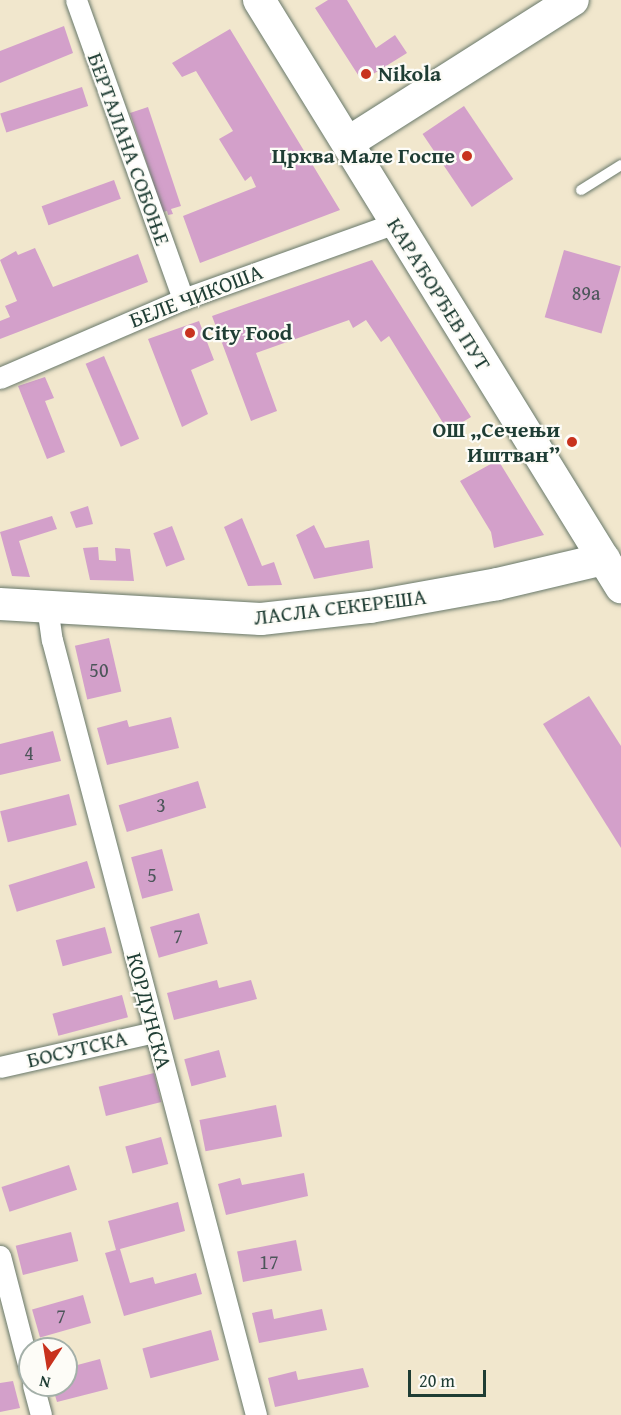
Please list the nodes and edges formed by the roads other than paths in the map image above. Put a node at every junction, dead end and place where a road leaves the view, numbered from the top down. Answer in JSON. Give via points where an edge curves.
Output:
{"nodes":[{"id":1,"x":76,"y":0,"type":"edge"},
{"id":2,"x":259,"y":0,"type":"edge"},
{"id":3,"x":573,"y":0,"type":"edge"},
{"id":4,"x":349,"y":142,"type":"junction"},
{"id":5,"x":621,"y":165,"type":"edge"},
{"id":6,"x":581,"y":190,"type":"dead end"},
{"id":7,"x":395,"y":223,"type":"junction"},
{"id":8,"x":183,"y":299,"type":"junction"},
{"id":9,"x":0,"y":378,"type":"edge"},
{"id":10,"x":612,"y":555,"type":"edge"},
{"id":11,"x":621,"y":587,"type":"edge"},
{"id":12,"x":0,"y":604,"type":"edge"},
{"id":13,"x":46,"y":606,"type":"junction"},
{"id":14,"x":154,"y":1032,"type":"junction"},
{"id":15,"x":0,"y":1067,"type":"edge"},
{"id":16,"x":0,"y":1256,"type":"edge"},
{"id":17,"x":21,"y":1337,"type":"edge"},
{"id":18,"x":36,"y":1397,"type":"edge"},
{"id":19,"x":41,"y":1415,"type":"edge"},
{"id":20,"x":256,"y":1415,"type":"edge"}],
"edges":[{"from":1,"to":8,"type":"street","name":"БЕРТАЛАНА СОБОЊЕ"},
{"from":2,"to":4,"type":"street","name":"КАРАЂОРЂЕВ ПУТ"},
{"from":3,"to":4,"type":"street"},
{"from":4,"to":7,"type":"street","name":"КАРАЂОРЂЕВ ПУТ"},
{"from":5,"to":6,"type":"lane"},
{"from":7,"to":8,"type":"street","name":"БЕЛЕ ЧИКОША"},
{"from":7,"to":10,"type":"street","name":"КАРАЂОРЂЕВ ПУТ"},
{"from":8,"to":9,"type":"street","name":"БЕЛЕ ЧИКОША"},
{"from":10,"to":11,"type":"street","name":"КАРАЂОРЂЕВ ПУТ"},
{"from":10,"to":13,"type":"street","name":"ЛАСЛА СЕКЕРЕША","via":[[393,603],[261,620]]},
{"from":12,"to":13,"type":"street","name":"ЛАСЛА СЕКЕРЕША"},
{"from":13,"to":14,"type":"street","name":"КОРДУНСКА"},
{"from":14,"to":15,"type":"street","name":"БОСУТСКА"},
{"from":14,"to":20,"type":"street","name":"КОРДУНСКА"},
{"from":16,"to":17,"type":"street"},
{"from":18,"to":19,"type":"street"}]}
